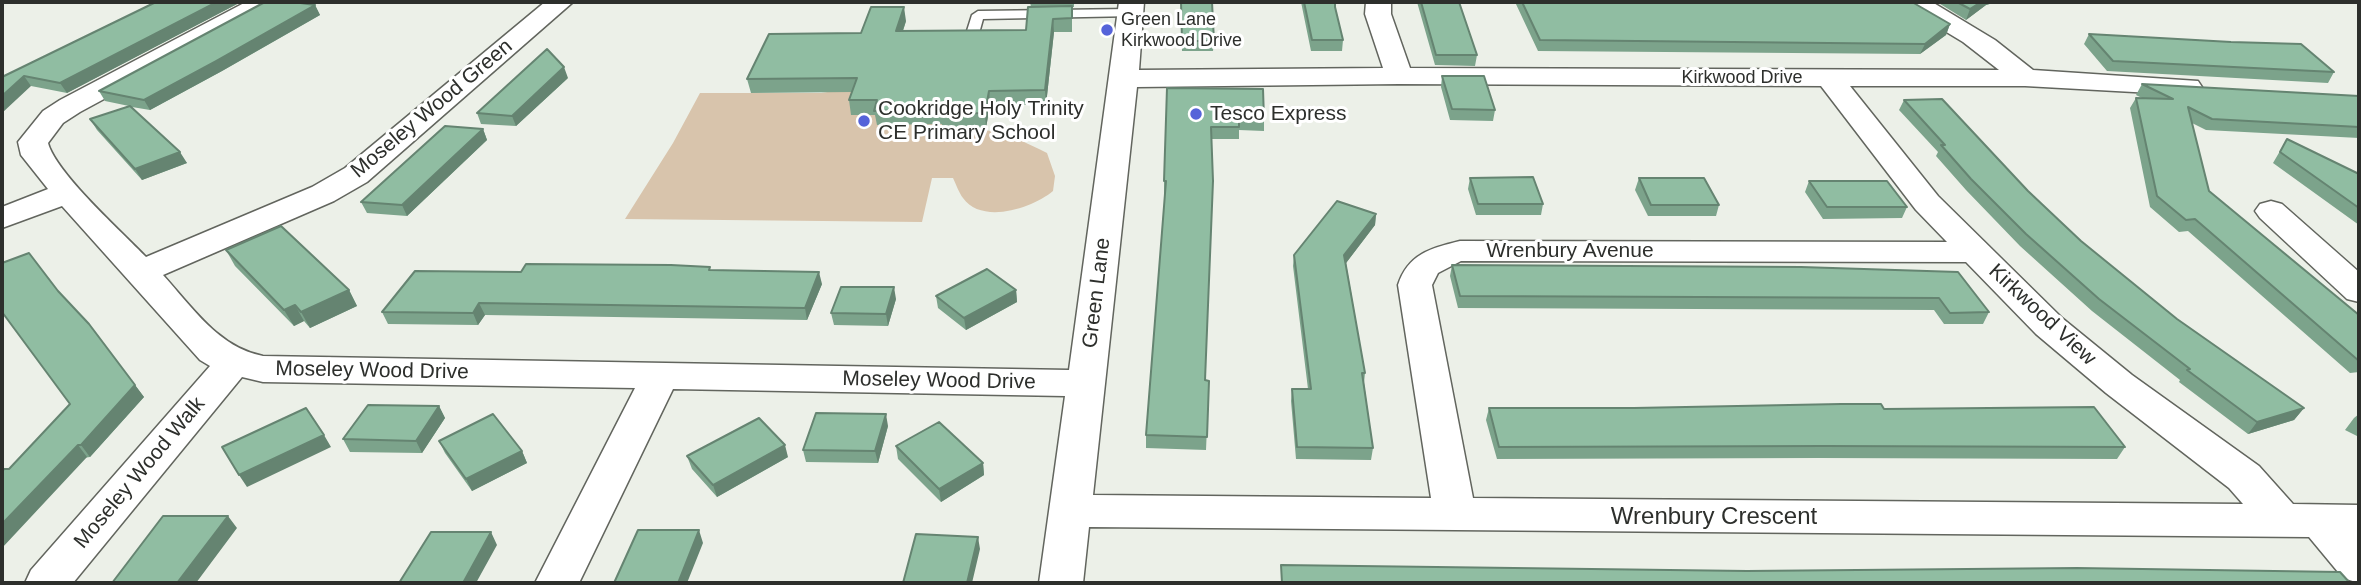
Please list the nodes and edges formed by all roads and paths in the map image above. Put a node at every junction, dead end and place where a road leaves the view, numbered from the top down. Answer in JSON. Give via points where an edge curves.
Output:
{"nodes":[{"id":1,"x":265,"y":2,"type":"edge"},
{"id":2,"x":560,"y":2,"type":"edge"},
{"id":3,"x":1378,"y":2,"type":"edge"},
{"id":4,"x":1914,"y":2,"type":"edge"},
{"id":5,"x":1130,"y":7,"type":"edge"},
{"id":6,"x":973,"y":34,"type":"edge"},
{"id":7,"x":1399,"y":76,"type":"junction"},
{"id":8,"x":2025,"y":78,"type":"junction"},
{"id":9,"x":1124,"y":79,"type":"junction"},
{"id":10,"x":1830,"y":79,"type":"junction"},
{"id":11,"x":2219,"y":89,"type":"edge"},
{"id":12,"x":67,"y":193,"type":"junction"},
{"id":13,"x":2271,"y":211,"type":"dead end"},
{"id":14,"x":2,"y":218,"type":"edge"},
{"id":15,"x":1975,"y":252,"type":"junction"},
{"id":16,"x":141,"y":272,"type":"junction"},
{"id":17,"x":2359,"y":291,"type":"edge"},
{"id":18,"x":233,"y":363,"type":"junction"},
{"id":19,"x":660,"y":376,"type":"junction"},
{"id":20,"x":1085,"y":383,"type":"junction"},
{"id":21,"x":1069,"y":511,"type":"junction"},
{"id":22,"x":1455,"y":516,"type":"junction"},
{"id":23,"x":2321,"y":521,"type":"edge"},
{"id":24,"x":2359,"y":566,"type":"edge"},
{"id":25,"x":47,"y":583,"type":"edge"},
{"id":26,"x":557,"y":583,"type":"edge"},
{"id":27,"x":1061,"y":583,"type":"edge"}],
"edges":[{"from":1,"to":12,"type":"street","name":"Moseley Wood Drive","via":[[53,117],[33,142],[36,155]]},
{"from":2,"to":16,"type":"street","name":"Moseley Wood Green","via":[[356,175],[323,194]]},
{"from":3,"to":7,"type":"street"},
{"from":4,"to":8,"type":"street","via":[[1975,36]]},
{"from":5,"to":6,"type":"lane","via":[[978,15]]},
{"from":5,"to":9,"type":"street","name":"Green Lane"},
{"from":7,"to":9,"type":"street","name":"Kirkwood Drive"},
{"from":7,"to":10,"type":"street","name":"Kirkwood Drive"},
{"from":8,"to":10,"type":"street","name":"Kirkwood Drive"},
{"from":8,"to":11,"type":"street","name":"Kirkwood Drive"},
{"from":9,"to":20,"type":"street","name":"Green Lane"},
{"from":10,"to":15,"type":"street","name":"Kirkwood View","via":[[1927,203]]},
{"from":12,"to":14,"type":"street"},
{"from":12,"to":16,"type":"street","name":"Moseley Wood Drive"},
{"from":13,"to":17,"type":"street"},
{"from":15,"to":22,"type":"street","name":"Wrenbury Avenue","via":[[1460,251],[1429,262],[1418,273],[1415,285]]},
{"from":15,"to":23,"type":"street","name":"Kirkwood View","via":[[2049,326],[2119,384],[2244,477]]},
{"from":16,"to":18,"type":"street","name":"Moseley Wood Drive","via":[[213,351]]},
{"from":18,"to":19,"type":"street","name":"Moseley Wood Drive","via":[[275,369]]},
{"from":18,"to":25,"type":"street","name":"Moseley Wood Walk"},
{"from":19,"to":20,"type":"street","name":"Moseley Wood Drive"},
{"from":19,"to":26,"type":"street"},
{"from":20,"to":21,"type":"street","name":"Green Lane"},
{"from":21,"to":22,"type":"street","name":"Wrenbury Crescent"},
{"from":21,"to":27,"type":"street","name":"Green Lane"},
{"from":22,"to":23,"type":"street","name":"Wrenbury Crescent"},
{"from":23,"to":24,"type":"street","name":"Kirkwood View"}]}
